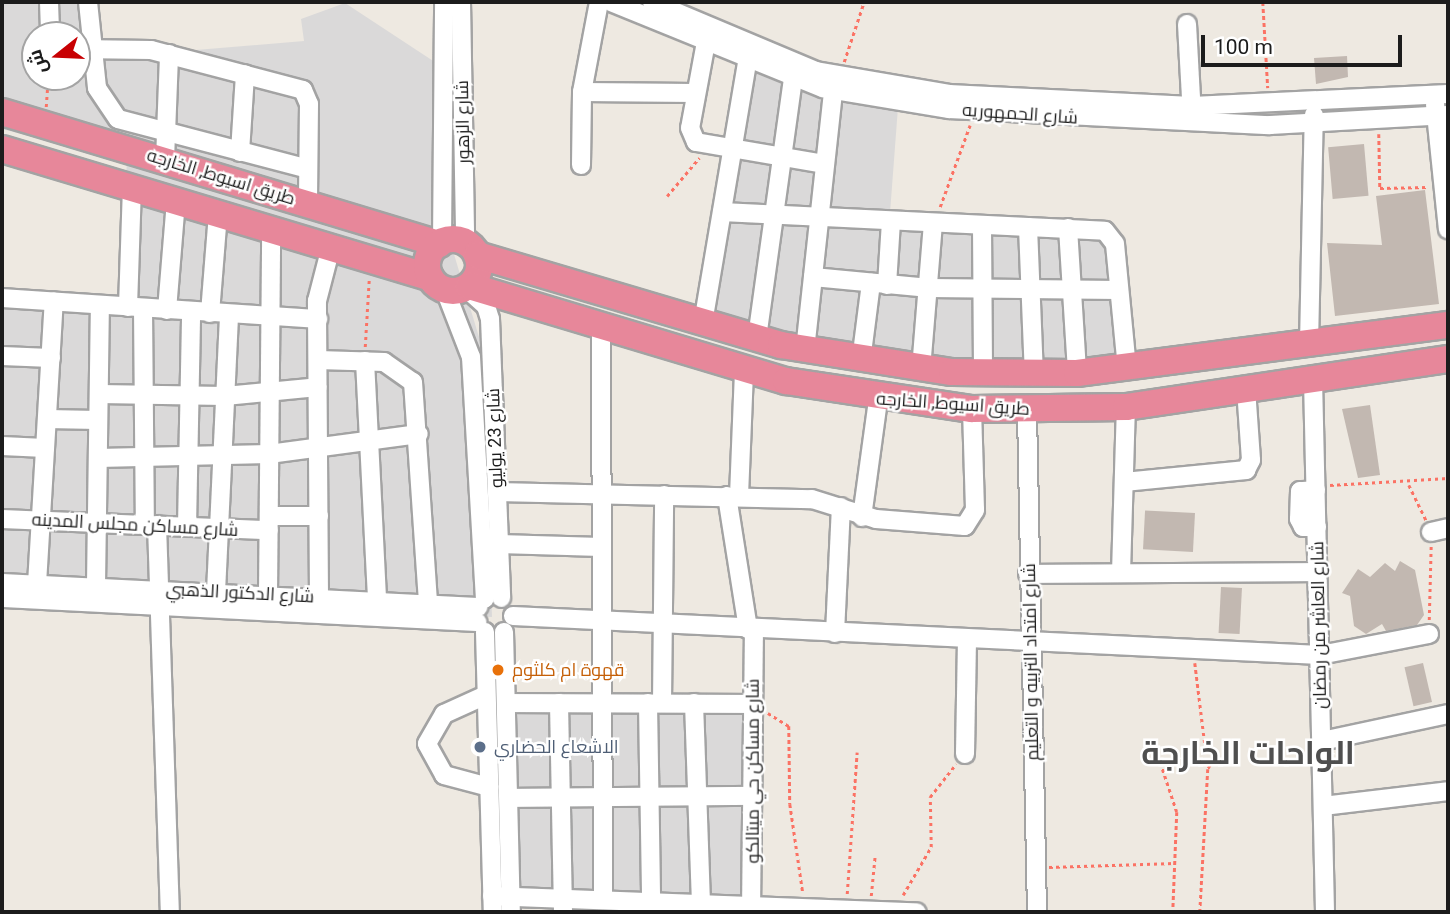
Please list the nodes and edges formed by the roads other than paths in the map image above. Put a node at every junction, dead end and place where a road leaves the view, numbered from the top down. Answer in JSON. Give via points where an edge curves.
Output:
{"nodes":[{"id":1,"x":49,"y":2,"type":"edge"},
{"id":2,"x":88,"y":2,"type":"edge"},
{"id":3,"x":444,"y":2,"type":"edge"},
{"id":4,"x":461,"y":2,"type":"edge"},
{"id":5,"x":599,"y":2,"type":"edge"},
{"id":6,"x":611,"y":2,"type":"edge"},
{"id":7,"x":652,"y":2,"type":"edge"},
{"id":8,"x":50,"y":21,"type":"edge"},
{"id":9,"x":87,"y":21,"type":"edge"},
{"id":10,"x":1187,"y":24,"type":"dead end"},
{"id":11,"x":706,"y":42,"type":"junction"},
{"id":12,"x":91,"y":49,"type":"edge"},
{"id":13,"x":749,"y":53,"type":"junction"},
{"id":14,"x":169,"y":54,"type":"junction"},
{"id":15,"x":91,"y":66,"type":"edge"},
{"id":16,"x":245,"y":74,"type":"junction"},
{"id":17,"x":793,"y":77,"type":"junction"},
{"id":18,"x":834,"y":84,"type":"junction"},
{"id":19,"x":582,"y":92,"type":"junction"},
{"id":20,"x":695,"y":93,"type":"junction"},
{"id":21,"x":1441,"y":94,"type":"edge"},
{"id":22,"x":907,"y":95,"type":"junction"},
{"id":23,"x":1314,"y":104,"type":"junction"},
{"id":24,"x":1052,"y":110,"type":"junction"},
{"id":25,"x":2,"y":112,"type":"edge"},
{"id":26,"x":1192,"y":115,"type":"junction"},
{"id":27,"x":1442,"y":115,"type":"edge"},
{"id":28,"x":1314,"y":124,"type":"junction"},
{"id":29,"x":167,"y":133,"type":"junction"},
{"id":30,"x":2,"y":149,"type":"edge"},
{"id":31,"x":732,"y":150,"type":"junction"},
{"id":32,"x":240,"y":152,"type":"junction"},
{"id":33,"x":782,"y":158,"type":"junction"},
{"id":34,"x":165,"y":160,"type":"junction"},
{"id":35,"x":825,"y":164,"type":"junction"},
{"id":36,"x":581,"y":165,"type":"dead end"},
{"id":37,"x":308,"y":169,"type":"junction"},
{"id":38,"x":132,"y":188,"type":"junction"},
{"id":39,"x":176,"y":201,"type":"junction"},
{"id":40,"x":308,"y":204,"type":"junction"},
{"id":41,"x":722,"y":212,"type":"junction"},
{"id":42,"x":218,"y":214,"type":"junction"},
{"id":43,"x":774,"y":216,"type":"junction"},
{"id":44,"x":820,"y":218,"type":"junction"},
{"id":45,"x":891,"y":222,"type":"junction"},
{"id":46,"x":933,"y":224,"type":"junction"},
{"id":47,"x":982,"y":226,"type":"junction"},
{"id":48,"x":1028,"y":227,"type":"junction"},
{"id":49,"x":1068,"y":228,"type":"junction"},
{"id":50,"x":1448,"y":229,"type":"edge"},
{"id":51,"x":271,"y":230,"type":"junction"},
{"id":52,"x":456,"y":246,"type":"junction"},
{"id":53,"x":331,"y":247,"type":"junction"},
{"id":54,"x":813,"y":277,"type":"junction"},
{"id":55,"x":879,"y":284,"type":"junction"},
{"id":56,"x":453,"y":285,"type":"junction"},
{"id":57,"x":929,"y":288,"type":"junction"},
{"id":58,"x":1031,"y":289,"type":"junction"},
{"id":59,"x":1073,"y":289,"type":"junction"},
{"id":60,"x":984,"y":290,"type":"junction"},
{"id":61,"x":1119,"y":290,"type":"junction"},
{"id":62,"x":2,"y":300,"type":"edge"},
{"id":63,"x":54,"y":302,"type":"junction"},
{"id":64,"x":100,"y":305,"type":"junction"},
{"id":65,"x":136,"y":307,"type":"junction"},
{"id":66,"x":167,"y":310,"type":"junction"},
{"id":67,"x":191,"y":311,"type":"junction"},
{"id":68,"x":210,"y":313,"type":"junction"},
{"id":69,"x":229,"y":314,"type":"junction"},
{"id":70,"x":270,"y":317,"type":"junction"},
{"id":71,"x":317,"y":320,"type":"junction"},
{"id":72,"x":703,"y":323,"type":"junction"},
{"id":73,"x":1448,"y":325,"type":"edge"},
{"id":74,"x":601,"y":328,"type":"junction"},
{"id":75,"x":757,"y":338,"type":"junction"},
{"id":76,"x":1309,"y":345,"type":"junction"},
{"id":77,"x":805,"y":350,"type":"junction"},
{"id":78,"x":2,"y":356,"type":"edge"},
{"id":79,"x":51,"y":358,"type":"junction"},
{"id":80,"x":1448,"y":359,"type":"edge"},
{"id":81,"x":318,"y":360,"type":"junction"},
{"id":82,"x":365,"y":361,"type":"junction"},
{"id":83,"x":861,"y":361,"type":"junction"},
{"id":84,"x":1127,"y":368,"type":"junction"},
{"id":85,"x":922,"y":369,"type":"junction"},
{"id":86,"x":744,"y":370,"type":"junction"},
{"id":87,"x":1077,"y":373,"type":"junction"},
{"id":88,"x":983,"y":374,"type":"junction"},
{"id":89,"x":1034,"y":375,"type":"junction"},
{"id":90,"x":1313,"y":379,"type":"junction"},
{"id":91,"x":318,"y":387,"type":"junction"},
{"id":92,"x":1246,"y":389,"type":"junction"},
{"id":93,"x":270,"y":393,"type":"junction"},
{"id":94,"x":99,"y":394,"type":"junction"},
{"id":95,"x":144,"y":395,"type":"junction"},
{"id":96,"x":189,"y":396,"type":"junction"},
{"id":97,"x":225,"y":396,"type":"junction"},
{"id":98,"x":878,"y":400,"type":"junction"},
{"id":99,"x":1126,"y":407,"type":"junction"},
{"id":100,"x":972,"y":409,"type":"junction"},
{"id":101,"x":1027,"y":411,"type":"junction"},
{"id":102,"x":47,"y":419,"type":"junction"},
{"id":103,"x":98,"y":420,"type":"junction"},
{"id":104,"x":419,"y":435,"type":"junction"},
{"id":105,"x":368,"y":442,"type":"junction"},
{"id":106,"x":2,"y":446,"type":"edge"},
{"id":107,"x":45,"y":448,"type":"junction"},
{"id":108,"x":318,"y":448,"type":"junction"},
{"id":109,"x":269,"y":454,"type":"junction"},
{"id":110,"x":188,"y":457,"type":"junction"},
{"id":111,"x":222,"y":457,"type":"junction"},
{"id":112,"x":98,"y":458,"type":"junction"},
{"id":113,"x":144,"y":458,"type":"junction"},
{"id":114,"x":1124,"y":482,"type":"junction"},
{"id":115,"x":497,"y":492,"type":"junction"},
{"id":116,"x":600,"y":494,"type":"junction"},
{"id":117,"x":664,"y":495,"type":"junction"},
{"id":118,"x":733,"y":496,"type":"junction"},
{"id":119,"x":841,"y":507,"type":"junction"},
{"id":120,"x":319,"y":516,"type":"junction"},
{"id":121,"x":862,"y":517,"type":"junction"},
{"id":122,"x":2,"y":519,"type":"edge"},
{"id":123,"x":40,"y":520,"type":"junction"},
{"id":124,"x":97,"y":523,"type":"junction"},
{"id":125,"x":269,"y":523,"type":"junction"},
{"id":126,"x":151,"y":525,"type":"junction"},
{"id":127,"x":187,"y":527,"type":"junction"},
{"id":128,"x":219,"y":528,"type":"junction"},
{"id":129,"x":499,"y":544,"type":"junction"},
{"id":130,"x":601,"y":547,"type":"junction"},
{"id":131,"x":1318,"y":572,"type":"junction"},
{"id":132,"x":1121,"y":573,"type":"junction"},
{"id":133,"x":1028,"y":574,"type":"junction"},
{"id":134,"x":2,"y":583,"type":"edge"},
{"id":135,"x":37,"y":584,"type":"junction"},
{"id":136,"x":96,"y":585,"type":"junction"},
{"id":137,"x":216,"y":592,"type":"junction"},
{"id":138,"x":268,"y":595,"type":"junction"},
{"id":139,"x":156,"y":596,"type":"junction"},
{"id":140,"x":319,"y":597,"type":"junction"},
{"id":141,"x":2,"y":598,"type":"edge"},
{"id":142,"x":377,"y":601,"type":"junction"},
{"id":143,"x":428,"y":604,"type":"junction"},
{"id":144,"x":485,"y":612,"type":"junction"},
{"id":145,"x":513,"y":616,"type":"junction"},
{"id":146,"x":601,"y":620,"type":"junction"},
{"id":147,"x":663,"y":625,"type":"junction"},
{"id":148,"x":751,"y":629,"type":"junction"},
{"id":149,"x":504,"y":632,"type":"junction"},
{"id":150,"x":835,"y":634,"type":"junction"},
{"id":151,"x":1429,"y":634,"type":"road end"},
{"id":152,"x":967,"y":640,"type":"junction"},
{"id":153,"x":1031,"y":644,"type":"junction"},
{"id":154,"x":1320,"y":655,"type":"junction"},
{"id":155,"x":486,"y":695,"type":"junction"},
{"id":156,"x":506,"y":703,"type":"junction"},
{"id":157,"x":559,"y":703,"type":"junction"},
{"id":158,"x":602,"y":703,"type":"junction"},
{"id":159,"x":655,"y":703,"type":"junction"},
{"id":160,"x":694,"y":703,"type":"junction"},
{"id":161,"x":753,"y":704,"type":"junction"},
{"id":162,"x":1448,"y":714,"type":"edge"},
{"id":163,"x":1322,"y":741,"type":"junction"},
{"id":164,"x":965,"y":754,"type":"road end"},
{"id":165,"x":489,"y":787,"type":"junction"},
{"id":166,"x":1448,"y":791,"type":"edge"},
{"id":167,"x":753,"y":796,"type":"junction"},
{"id":168,"x":603,"y":797,"type":"junction"},
{"id":169,"x":649,"y":797,"type":"junction"},
{"id":170,"x":697,"y":797,"type":"junction"},
{"id":171,"x":509,"y":798,"type":"junction"},
{"id":172,"x":561,"y":798,"type":"junction"},
{"id":173,"x":1323,"y":806,"type":"junction"},
{"id":174,"x":603,"y":899,"type":"junction"},
{"id":175,"x":652,"y":901,"type":"junction"},
{"id":176,"x":701,"y":903,"type":"junction"},
{"id":177,"x":492,"y":904,"type":"edge"},
{"id":178,"x":511,"y":904,"type":"edge"},
{"id":179,"x":563,"y":905,"type":"edge"},
{"id":180,"x":752,"y":909,"type":"edge"},
{"id":181,"x":805,"y":910,"type":"edge"},
{"id":182,"x":846,"y":910,"type":"edge"},
{"id":183,"x":170,"y":912,"type":"edge"},
{"id":184,"x":894,"y":912,"type":"edge"},
{"id":185,"x":917,"y":912,"type":"edge"},
{"id":186,"x":1037,"y":912,"type":"edge"},
{"id":187,"x":1325,"y":912,"type":"edge"}],
"edges":[{"from":1,"to":8,"type":"street"},
{"from":2,"to":9,"type":"street"},
{"from":3,"to":52,"type":"street","name":"شارع الزهور"},
{"from":4,"to":52,"type":"street","name":"شارع الزهور"},
{"from":5,"to":19,"type":"street"},
{"from":6,"to":11,"type":"street","name":"شارع الجمهوريه"},
{"from":7,"to":13,"type":"street","name":"شارع الجمهوريه"},
{"from":10,"to":26,"type":"street"},
{"from":11,"to":13,"type":"street","name":"شارع الجمهوريه"},
{"from":11,"to":20,"type":"street"},
{"from":12,"to":14,"type":"street"},
{"from":13,"to":17,"type":"street","name":"شارع الجمهوريه"},
{"from":13,"to":18,"type":"street","name":"شارع الجمهوريه"},
{"from":13,"to":31,"type":"street"},
{"from":14,"to":16,"type":"street"},
{"from":14,"to":29,"type":"street"},
{"from":15,"to":29,"type":"street","via":[[107,110]]},
{"from":16,"to":32,"type":"street"},
{"from":16,"to":37,"type":"street","via":[[306,94]]},
{"from":17,"to":18,"type":"street","name":"شارع الجمهوريه"},
{"from":17,"to":33,"type":"street"},
{"from":18,"to":22,"type":"street","name":"شارع الجمهوريه"},
{"from":18,"to":35,"type":"street"},
{"from":19,"to":20,"type":"street"},
{"from":19,"to":36,"type":"street"},
{"from":20,"to":31,"type":"street","via":[[690,128],[695,142]]},
{"from":21,"to":23,"type":"street","name":"شارع الجمهوريه"},
{"from":21,"to":27,"type":"street"},
{"from":22,"to":24,"type":"street","name":"شارع الجمهوريه"},
{"from":22,"to":24,"type":"street","name":"شارع الجمهوريه","via":[[975,112]]},
{"from":23,"to":26,"type":"street","name":"شارع الجمهوريه"},
{"from":23,"to":28,"type":"street"},
{"from":24,"to":26,"type":"street","name":"شارع الجمهوريه"},
{"from":25,"to":34,"type":"highway","name":"طريق اسيوط, الخارجه"},
{"from":26,"to":28,"type":"street","name":"شارع الجمهوريه"},
{"from":27,"to":28,"type":"street","name":"شارع الجمهوريه"},
{"from":27,"to":50,"type":"street","via":[[1442,187]]},
{"from":28,"to":76,"type":"street"},
{"from":29,"to":32,"type":"street"},
{"from":29,"to":34,"type":"street"},
{"from":30,"to":38,"type":"highway","name":"طريق اسيوط, الخارجه"},
{"from":31,"to":33,"type":"street"},
{"from":31,"to":41,"type":"street"},
{"from":32,"to":37,"type":"street"},
{"from":33,"to":35,"type":"street"},
{"from":33,"to":43,"type":"street"},
{"from":34,"to":40,"type":"highway","name":"طريق اسيوط, الخارجه"},
{"from":35,"to":44,"type":"street"},
{"from":37,"to":40,"type":"street"},
{"from":38,"to":39,"type":"highway","name":"طريق اسيوط, الخارجه"},
{"from":38,"to":65,"type":"street"},
{"from":39,"to":42,"type":"highway","name":"طريق اسيوط, الخارجه"},
{"from":39,"to":66,"type":"street"},
{"from":40,"to":52,"type":"highway","name":"طريق اسيوط, الخارجه"},
{"from":41,"to":43,"type":"street"},
{"from":41,"to":72,"type":"street"},
{"from":42,"to":51,"type":"highway","name":"طريق اسيوط, الخارجه"},
{"from":42,"to":68,"type":"street"},
{"from":43,"to":44,"type":"street"},
{"from":43,"to":75,"type":"street"},
{"from":44,"to":45,"type":"street"},
{"from":44,"to":54,"type":"street"},
{"from":45,"to":46,"type":"street"},
{"from":45,"to":55,"type":"street"},
{"from":46,"to":47,"type":"street"},
{"from":46,"to":57,"type":"street"},
{"from":47,"to":48,"type":"street"},
{"from":47,"to":60,"type":"street"},
{"from":48,"to":49,"type":"street"},
{"from":48,"to":58,"type":"street"},
{"from":49,"to":59,"type":"street"},
{"from":49,"to":61,"type":"street","via":[[1111,236]]},
{"from":51,"to":53,"type":"highway","name":"طريق اسيوط, الخارجه"},
{"from":51,"to":70,"type":"street"},
{"from":52,"to":56,"type":"highway","via":[[478,272]]},
{"from":52,"to":56,"type":"highway","via":[[429,255]]},
{"from":52,"to":72,"type":"highway","name":"طريق اسيوط, الخارجه"},
{"from":53,"to":56,"type":"highway","name":"طريق اسيوط, الخارجه"},
{"from":53,"to":71,"type":"street"},
{"from":54,"to":55,"type":"street"},
{"from":54,"to":77,"type":"street"},
{"from":55,"to":57,"type":"street"},
{"from":55,"to":83,"type":"street"},
{"from":56,"to":74,"type":"highway","name":"طريق اسيوط, الخارجه"},
{"from":56,"to":115,"type":"street","name":"شارع 23 يوليو","via":[[486,306],[490,319]]},
{"from":56,"to":144,"type":"street","name":"شارع 23 يوليو","via":[[473,369]]},
{"from":57,"to":60,"type":"street"},
{"from":57,"to":85,"type":"street"},
{"from":58,"to":59,"type":"street"},
{"from":58,"to":60,"type":"street"},
{"from":58,"to":89,"type":"street"},
{"from":59,"to":61,"type":"street"},
{"from":59,"to":87,"type":"street"},
{"from":60,"to":88,"type":"street"},
{"from":61,"to":84,"type":"street"},
{"from":62,"to":63,"type":"street"},
{"from":63,"to":64,"type":"street"},
{"from":63,"to":79,"type":"street"},
{"from":64,"to":65,"type":"street"},
{"from":64,"to":94,"type":"street"},
{"from":65,"to":66,"type":"street"},
{"from":65,"to":95,"type":"street"},
{"from":66,"to":67,"type":"street"},
{"from":67,"to":68,"type":"street"},
{"from":67,"to":96,"type":"street"},
{"from":68,"to":69,"type":"street"},
{"from":69,"to":70,"type":"street"},
{"from":69,"to":97,"type":"street"},
{"from":70,"to":71,"type":"street"},
{"from":70,"to":93,"type":"street"},
{"from":71,"to":81,"type":"street"},
{"from":72,"to":75,"type":"highway","name":"طريق اسيوط, الخارجه"},
{"from":73,"to":76,"type":"highway","name":"طريق اسيوط, الخارجه"},
{"from":74,"to":86,"type":"highway","name":"طريق اسيوط, الخارجه"},
{"from":74,"to":116,"type":"street"},
{"from":75,"to":77,"type":"highway","name":"طريق اسيوط, الخارجه"},
{"from":76,"to":84,"type":"highway","name":"طريق اسيوط, الخارجه"},
{"from":77,"to":83,"type":"highway","name":"طريق اسيوط, الخارجه"},
{"from":78,"to":79,"type":"street"},
{"from":79,"to":102,"type":"street"},
{"from":80,"to":90,"type":"highway","name":"طريق اسيوط, الخارجه"},
{"from":81,"to":82,"type":"street"},
{"from":81,"to":91,"type":"street"},
{"from":82,"to":104,"type":"street","via":[[406,372],[416,394]]},
{"from":82,"to":105,"type":"street"},
{"from":83,"to":85,"type":"highway","name":"طريق اسيوط, الخارجه"},
{"from":84,"to":87,"type":"highway","name":"طريق اسيوط, الخارجه"},
{"from":85,"to":88,"type":"highway","name":"طريق اسيوط, الخارجه"},
{"from":86,"to":98,"type":"highway","name":"طريق اسيوط, الخارجه"},
{"from":86,"to":118,"type":"street","name":"شارع مساكن حي ميتالكو"},
{"from":87,"to":89,"type":"highway","name":"طريق اسيوط, الخارجه"},
{"from":88,"to":89,"type":"highway","name":"طريق اسيوط, الخارجه"},
{"from":90,"to":92,"type":"highway","name":"طريق اسيوط, الخارجه"},
{"from":90,"to":131,"type":"street","name":"شارع العاشر من رمضان"},
{"from":91,"to":93,"type":"street"},
{"from":91,"to":108,"type":"street"},
{"from":92,"to":99,"type":"highway","name":"طريق اسيوط, الخارجه"},
{"from":92,"to":114,"type":"street","via":[[1251,460],[1246,470]]},
{"from":93,"to":97,"type":"street"},
{"from":93,"to":109,"type":"street"},
{"from":94,"to":95,"type":"street"},
{"from":94,"to":103,"type":"street"},
{"from":95,"to":96,"type":"street"},
{"from":95,"to":113,"type":"street"},
{"from":96,"to":97,"type":"street"},
{"from":96,"to":110,"type":"street"},
{"from":97,"to":111,"type":"street"},
{"from":98,"to":100,"type":"highway","name":"طريق اسيوط, الخارجه"},
{"from":98,"to":121,"type":"street"},
{"from":99,"to":101,"type":"highway","name":"طريق اسيوط, الخارجه"},
{"from":99,"to":114,"type":"street"},
{"from":100,"to":101,"type":"highway","name":"طريق اسيوط, الخارجه"},
{"from":100,"to":121,"type":"street","via":[[971,523]]},
{"from":101,"to":133,"type":"street","name":"شارع امتداد التربيه و التعليم"},
{"from":102,"to":103,"type":"street"},
{"from":102,"to":107,"type":"street"},
{"from":103,"to":112,"type":"street"},
{"from":104,"to":105,"type":"street"},
{"from":104,"to":143,"type":"street"},
{"from":105,"to":108,"type":"street"},
{"from":105,"to":142,"type":"street"},
{"from":106,"to":107,"type":"street"},
{"from":107,"to":123,"type":"street"},
{"from":108,"to":109,"type":"street"},
{"from":108,"to":120,"type":"street"},
{"from":109,"to":111,"type":"street"},
{"from":109,"to":125,"type":"street"},
{"from":110,"to":111,"type":"street"},
{"from":110,"to":113,"type":"street"},
{"from":110,"to":127,"type":"street"},
{"from":111,"to":128,"type":"street"},
{"from":112,"to":113,"type":"street"},
{"from":112,"to":124,"type":"street"},
{"from":113,"to":126,"type":"street"},
{"from":114,"to":132,"type":"street"},
{"from":115,"to":116,"type":"street"},
{"from":115,"to":129,"type":"street","name":"شارع 23 يوليو"},
{"from":116,"to":117,"type":"street"},
{"from":116,"to":130,"type":"street"},
{"from":117,"to":118,"type":"street"},
{"from":117,"to":147,"type":"street"},
{"from":118,"to":119,"type":"street","via":[[813,499]]},
{"from":118,"to":148,"type":"street","name":"شارع مساكن حي ميتالكو"},
{"from":119,"to":121,"type":"street"},
{"from":119,"to":150,"type":"street"},
{"from":120,"to":125,"type":"street","name":"شارع مساكن مجلس المدينه"},
{"from":120,"to":140,"type":"street"},
{"from":122,"to":123,"type":"street","name":"شارع مساكن مجلس المدينه"},
{"from":123,"to":124,"type":"street","name":"شارع مساكن مجلس المدينه"},
{"from":123,"to":135,"type":"street"},
{"from":124,"to":126,"type":"street","name":"شارع مساكن مجلس المدينه"},
{"from":124,"to":136,"type":"street"},
{"from":125,"to":128,"type":"street","name":"شارع مساكن مجلس المدينه"},
{"from":125,"to":138,"type":"street"},
{"from":126,"to":127,"type":"street","name":"شارع مساكن مجلس المدينه"},
{"from":126,"to":139,"type":"street"},
{"from":127,"to":128,"type":"street","name":"شارع مساكن مجلس المدينه"},
{"from":128,"to":137,"type":"street"},
{"from":129,"to":130,"type":"street"},
{"from":129,"to":144,"type":"street","name":"شارع 23 يوليو"},
{"from":130,"to":146,"type":"street"},
{"from":131,"to":132,"type":"street"},
{"from":131,"to":154,"type":"street","name":"شارع العاشر من رمضان"},
{"from":132,"to":133,"type":"street"},
{"from":133,"to":153,"type":"street","name":"شارع امتداد التربيه و التعليم"},
{"from":134,"to":135,"type":"street","name":"شارع الدكتور الذهبي"},
{"from":135,"to":136,"type":"street","name":"شارع الدكتور الذهبي"},
{"from":136,"to":139,"type":"street","name":"شارع الدكتور الذهبي"},
{"from":137,"to":138,"type":"street","name":"شارع الدكتور الذهبي"},
{"from":137,"to":139,"type":"street","name":"شارع الدكتور الذهبي"},
{"from":138,"to":140,"type":"street","name":"شارع الدكتور الذهبي"},
{"from":139,"to":141,"type":"street","name":"شارع الدكتور الذهبي"},
{"from":139,"to":144,"type":"street","name":"شارع الدكتور الذهبي"},
{"from":139,"to":183,"type":"street"},
{"from":140,"to":142,"type":"street","name":"شارع الدكتور الذهبي"},
{"from":142,"to":143,"type":"street","name":"شارع الدكتور الذهبي"},
{"from":143,"to":144,"type":"street","name":"شارع الدكتور الذهبي"},
{"from":144,"to":145,"type":"street"},
{"from":144,"to":149,"type":"street"},
{"from":144,"to":155,"type":"street","name":"شارع 23 يوليو"},
{"from":145,"to":146,"type":"street"},
{"from":145,"to":149,"type":"street"},
{"from":146,"to":147,"type":"street"},
{"from":146,"to":158,"type":"street"},
{"from":147,"to":148,"type":"street"},
{"from":147,"to":159,"type":"street"},
{"from":148,"to":150,"type":"street"},
{"from":148,"to":161,"type":"street","name":"شارع مساكن حي ميتالكو"},
{"from":149,"to":156,"type":"street"},
{"from":150,"to":152,"type":"street"},
{"from":151,"to":154,"type":"street"},
{"from":152,"to":153,"type":"street"},
{"from":152,"to":164,"type":"street"},
{"from":153,"to":154,"type":"street"},
{"from":153,"to":186,"type":"street","name":"شارع امتداد التربيه و التعليم"},
{"from":154,"to":163,"type":"street","name":"شارع العاشر من رمضان"},
{"from":155,"to":165,"type":"street","name":"شارع 23 يوليو"},
{"from":155,"to":165,"type":"street","via":[[444,714],[427,744],[444,775]]},
{"from":156,"to":157,"type":"street"},
{"from":156,"to":171,"type":"street"},
{"from":157,"to":158,"type":"street"},
{"from":157,"to":172,"type":"street"},
{"from":158,"to":159,"type":"street"},
{"from":158,"to":168,"type":"street"},
{"from":159,"to":160,"type":"street"},
{"from":159,"to":169,"type":"street"},
{"from":160,"to":161,"type":"street"},
{"from":160,"to":170,"type":"street"},
{"from":161,"to":167,"type":"street","name":"شارع مساكن حي ميتالكو"},
{"from":162,"to":163,"type":"street"},
{"from":163,"to":173,"type":"street","name":"شارع العاشر من رمضان"},
{"from":165,"to":177,"type":"street","name":"شارع 23 يوليو"},
{"from":166,"to":173,"type":"street"},
{"from":167,"to":170,"type":"street"},
{"from":167,"to":180,"type":"street","name":"شارع مساكن حي ميتالكو"},
{"from":168,"to":169,"type":"street"},
{"from":168,"to":172,"type":"street"},
{"from":168,"to":174,"type":"street"},
{"from":169,"to":170,"type":"street"},
{"from":169,"to":175,"type":"street"},
{"from":170,"to":176,"type":"street"},
{"from":171,"to":172,"type":"street"},
{"from":171,"to":178,"type":"street"},
{"from":172,"to":179,"type":"street"},
{"from":173,"to":187,"type":"street","name":"شارع العاشر من رمضان"},
{"from":174,"to":175,"type":"street"},
{"from":174,"to":179,"type":"street"},
{"from":175,"to":176,"type":"street"},
{"from":176,"to":180,"type":"street"},
{"from":177,"to":178,"type":"street"},
{"from":178,"to":179,"type":"street"},
{"from":180,"to":181,"type":"street"},
{"from":181,"to":182,"type":"street"},
{"from":182,"to":184,"type":"street"},
{"from":184,"to":185,"type":"street"}]}
